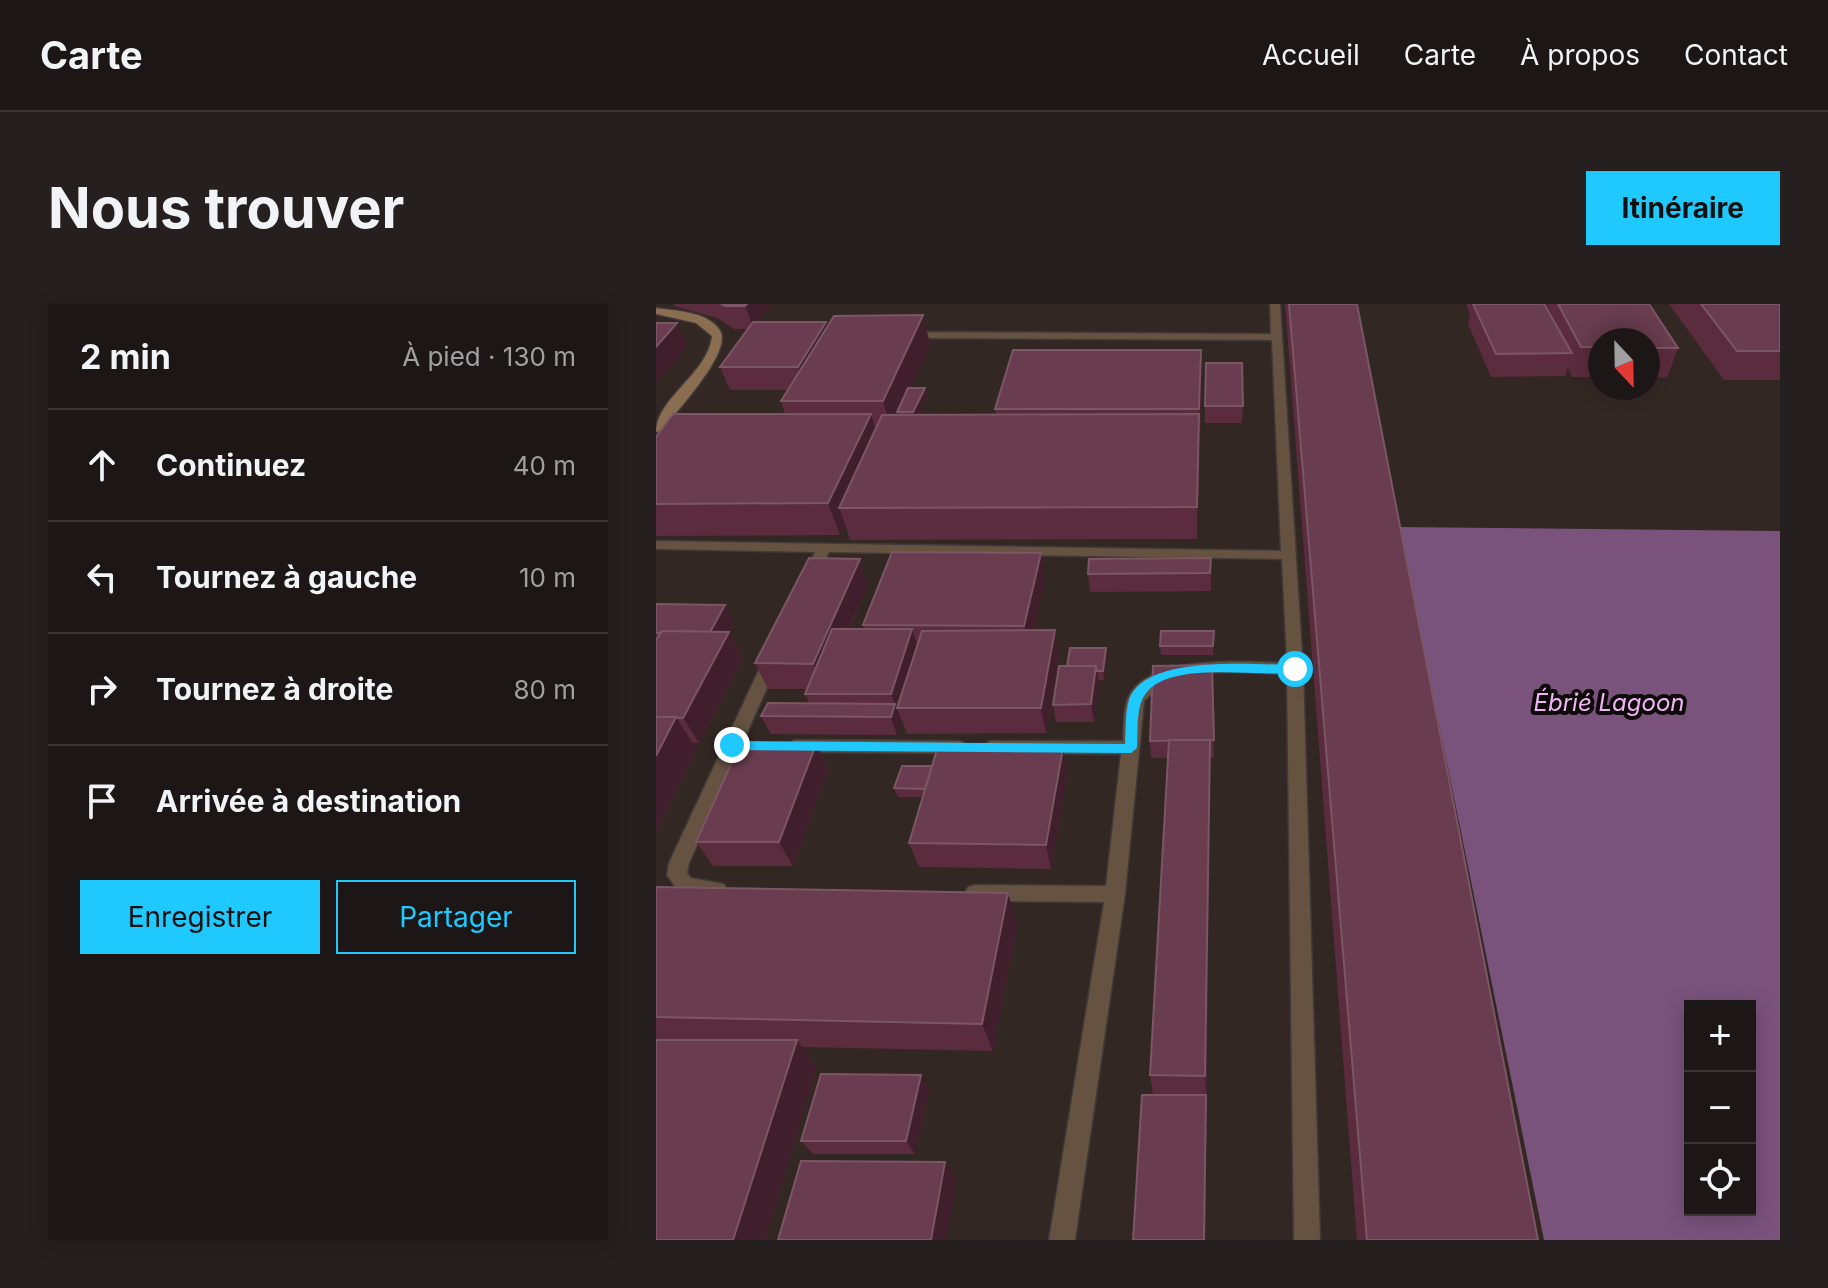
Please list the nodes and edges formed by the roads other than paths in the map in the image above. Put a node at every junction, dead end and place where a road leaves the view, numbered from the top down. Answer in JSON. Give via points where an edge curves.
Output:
{"nodes":[{"id":1,"x":1275,"y":304,"type":"edge"},
{"id":2,"x":656,"y":311,"type":"edge"},
{"id":3,"x":900,"y":335,"type":"edge"},
{"id":4,"x":1276,"y":337,"type":"junction"},
{"id":5,"x":656,"y":428,"type":"edge"},
{"id":6,"x":656,"y":545,"type":"edge"},
{"id":7,"x":824,"y":548,"type":"junction"},
{"id":8,"x":1289,"y":555,"type":"junction"},
{"id":9,"x":805,"y":590,"type":"edge"},
{"id":10,"x":778,"y":647,"type":"edge"},
{"id":11,"x":1295,"y":669,"type":"junction"},
{"id":12,"x":780,"y":746,"type":"edge"},
{"id":13,"x":1131,"y":748,"type":"junction"},
{"id":14,"x":733,"y":890,"type":"edge"},
{"id":15,"x":955,"y":892,"type":"edge"},
{"id":16,"x":1115,"y":894,"type":"junction"},
{"id":17,"x":1062,"y":1240,"type":"edge"},
{"id":18,"x":1307,"y":1240,"type":"edge"}],
"edges":[{"from":1,"to":4,"type":"lane"},
{"from":2,"to":5,"type":"street","via":[[701,321],[719,338]]},
{"from":3,"to":4,"type":"lane"},
{"from":4,"to":8,"type":"lane"},
{"from":6,"to":7,"type":"lane"},
{"from":7,"to":8,"type":"lane"},
{"from":7,"to":9,"type":"lane"},
{"from":8,"to":11,"type":"lane"},
{"from":10,"to":14,"type":"lane","via":[[740,745],[684,851],[677,875],[685,885]]},
{"from":11,"to":13,"type":"lane","via":[[1195,669],[1147,684],[1136,699]]},
{"from":11,"to":18,"type":"lane"},
{"from":12,"to":13,"type":"lane"},
{"from":13,"to":16,"type":"lane"},
{"from":15,"to":16,"type":"lane"},
{"from":16,"to":17,"type":"lane"}]}
